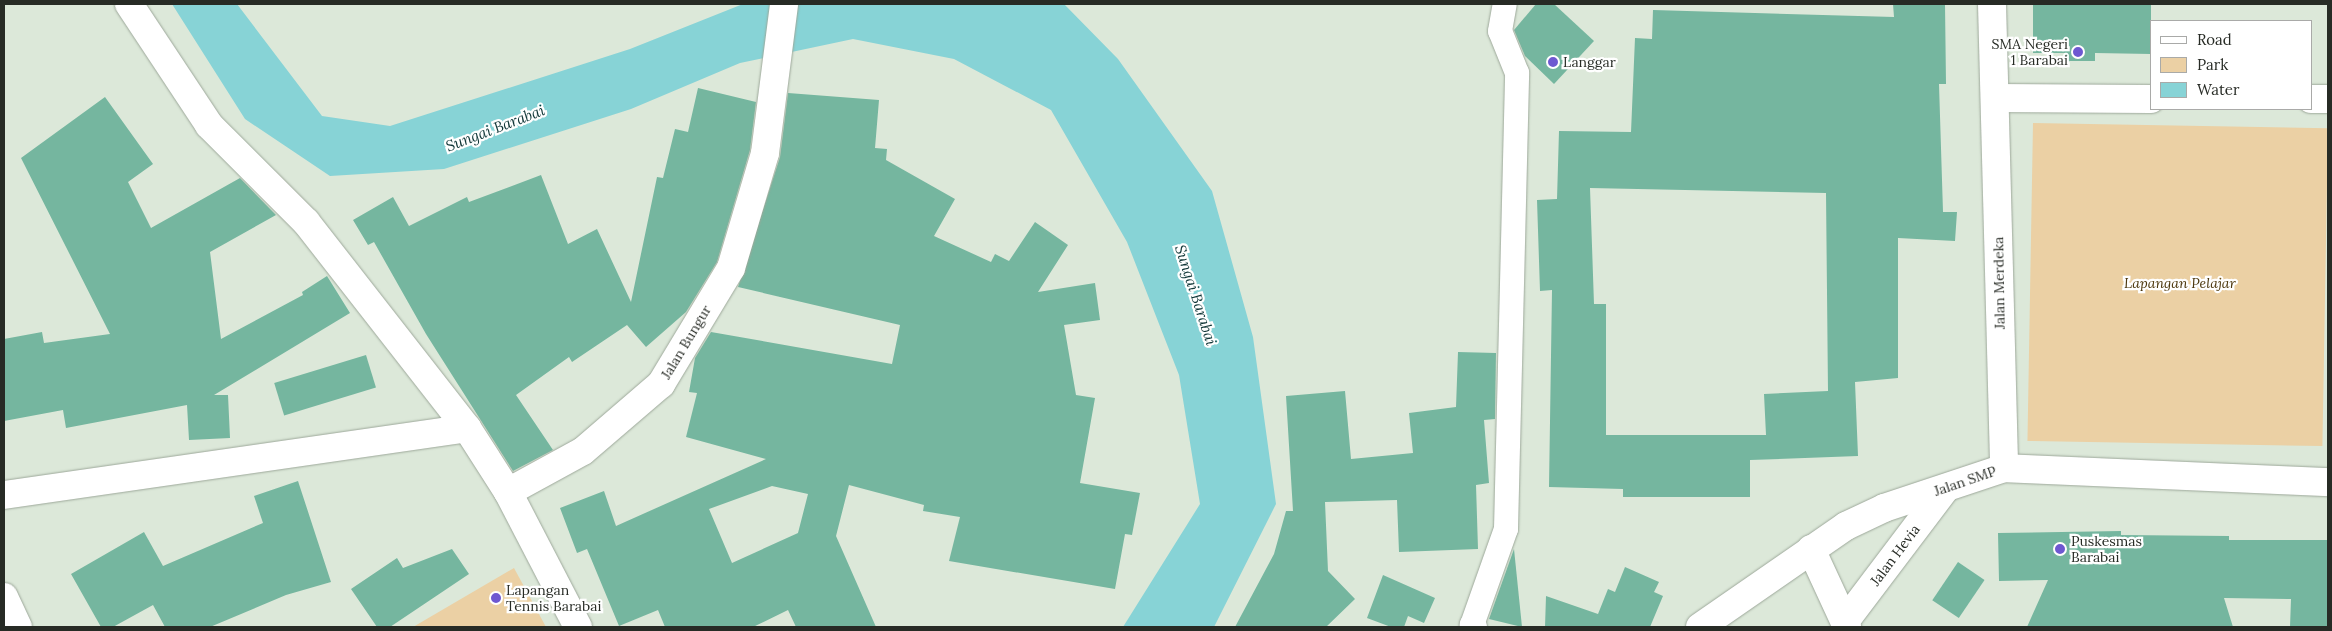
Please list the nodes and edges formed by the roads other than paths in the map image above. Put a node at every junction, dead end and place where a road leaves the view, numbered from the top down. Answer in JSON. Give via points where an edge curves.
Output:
{"nodes":[{"id":1,"x":129,"y":4,"type":"edge"},
{"id":2,"x":784,"y":4,"type":"edge"},
{"id":3,"x":1505,"y":4,"type":"edge"},
{"id":4,"x":1992,"y":4,"type":"edge"},
{"id":5,"x":1995,"y":98,"type":"junction"},
{"id":6,"x":2150,"y":99,"type":"edge"},
{"id":7,"x":2312,"y":99,"type":"edge"},
{"id":8,"x":2328,"y":99,"type":"edge"},
{"id":9,"x":467,"y":428,"type":"junction"},
{"id":10,"x":2004,"y":468,"type":"junction"},
{"id":11,"x":2328,"y":482,"type":"edge"},
{"id":12,"x":1945,"y":489,"type":"junction"},
{"id":13,"x":508,"y":492,"type":"junction"},
{"id":14,"x":4,"y":495,"type":"edge"},
{"id":15,"x":1811,"y":549,"type":"junction"},
{"id":16,"x":4,"y":597,"type":"edge"},
{"id":17,"x":1847,"y":624,"type":"edge"},
{"id":18,"x":18,"y":627,"type":"edge"},
{"id":19,"x":578,"y":627,"type":"edge"},
{"id":20,"x":1475,"y":627,"type":"edge"},
{"id":21,"x":1700,"y":627,"type":"edge"}],
"edges":[{"from":1,"to":9,"type":"street","via":[[209,125],[306,222]]},
{"from":2,"to":13,"type":"street","name":"Jalan Bungur","via":[[765,153],[731,268],[661,384],[583,451]]},
{"from":3,"to":20,"type":"street","via":[[1500,31],[1517,73],[1506,529],[1472,624]]},
{"from":4,"to":5,"type":"street","name":"Jalan Merdeka"},
{"from":5,"to":6,"type":"street"},
{"from":5,"to":10,"type":"street","name":"Jalan Merdeka"},
{"from":7,"to":8,"type":"street"},
{"from":9,"to":13,"type":"street"},
{"from":9,"to":14,"type":"street"},
{"from":10,"to":11,"type":"street","name":"Jalan SMP"},
{"from":10,"to":12,"type":"street","name":"Jalan SMP"},
{"from":12,"to":15,"type":"street","name":"Jalan SMP","via":[[1884,508]]},
{"from":12,"to":17,"type":"street","name":"Jalan Hevia"},
{"from":13,"to":19,"type":"street"},
{"from":15,"to":17,"type":"street","name":"Jalan Hevia"},
{"from":15,"to":21,"type":"street","name":"Jalan SMP"},
{"from":16,"to":18,"type":"street"}]}
